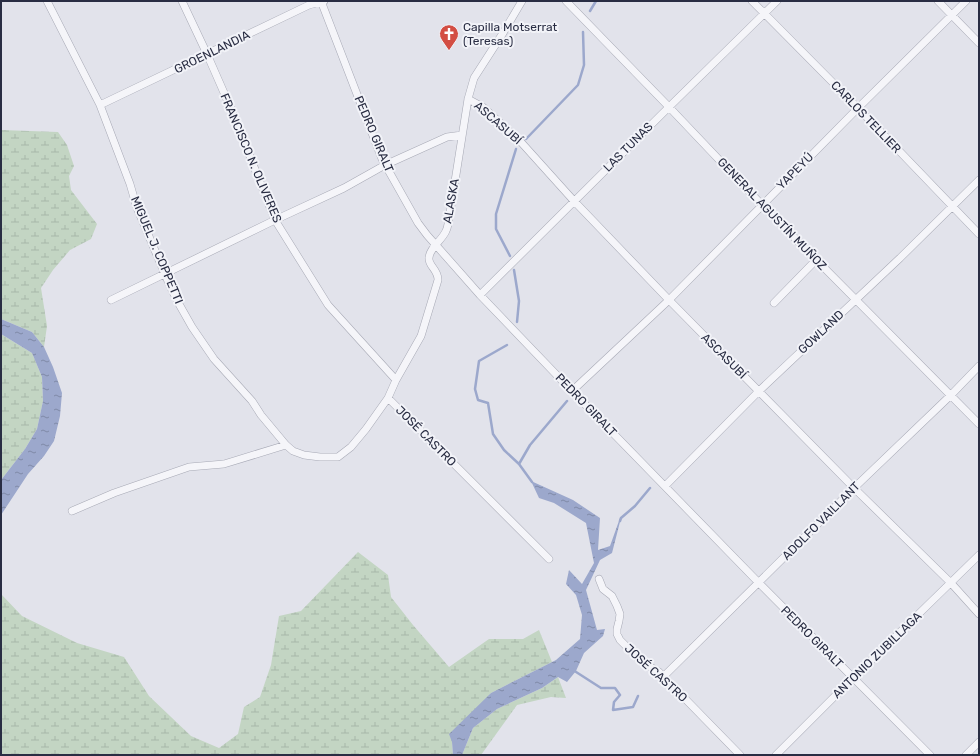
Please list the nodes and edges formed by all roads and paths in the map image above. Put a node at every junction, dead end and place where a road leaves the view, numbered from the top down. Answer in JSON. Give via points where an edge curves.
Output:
{"nodes":[{"id":1,"x":47,"y":1,"type":"edge"},
{"id":2,"x":182,"y":1,"type":"edge"},
{"id":3,"x":323,"y":1,"type":"edge"},
{"id":4,"x":522,"y":1,"type":"edge"},
{"id":5,"x":566,"y":1,"type":"edge"},
{"id":6,"x":752,"y":1,"type":"edge"},
{"id":7,"x":777,"y":1,"type":"edge"},
{"id":8,"x":938,"y":1,"type":"edge"},
{"id":9,"x":966,"y":1,"type":"edge"},
{"id":10,"x":765,"y":13,"type":"junction"},
{"id":11,"x":952,"y":15,"type":"junction"},
{"id":12,"x":979,"y":43,"type":"edge"},
{"id":13,"x":207,"y":54,"type":"junction"},
{"id":14,"x":468,"y":98,"type":"junction"},
{"id":15,"x":100,"y":105,"type":"junction"},
{"id":16,"x":669,"y":107,"type":"junction"},
{"id":17,"x":858,"y":108,"type":"junction"},
{"id":18,"x":462,"y":134,"type":"junction"},
{"id":19,"x":385,"y":165,"type":"junction"},
{"id":20,"x":979,"y":180,"type":"edge"},
{"id":21,"x":574,"y":201,"type":"junction"},
{"id":22,"x":762,"y":205,"type":"junction"},
{"id":23,"x":953,"y":207,"type":"junction"},
{"id":24,"x":275,"y":220,"type":"junction"},
{"id":25,"x":979,"y":234,"type":"edge"},
{"id":26,"x":436,"y":246,"type":"junction"},
{"id":27,"x":816,"y":260,"type":"junction"},
{"id":28,"x":165,"y":273,"type":"junction"},
{"id":29,"x":480,"y":295,"type":"junction"},
{"id":30,"x":856,"y":299,"type":"junction"},
{"id":31,"x":111,"y":300,"type":"dead end"},
{"id":32,"x":669,"y":300,"type":"junction"},
{"id":33,"x":774,"y":303,"type":"dead end"},
{"id":34,"x":979,"y":366,"type":"edge"},
{"id":35,"x":396,"y":380,"type":"junction"},
{"id":36,"x":572,"y":391,"type":"junction"},
{"id":37,"x":759,"y":391,"type":"junction"},
{"id":38,"x":951,"y":396,"type":"junction"},
{"id":39,"x":388,"y":398,"type":"junction"},
{"id":40,"x":979,"y":424,"type":"edge"},
{"id":41,"x":286,"y":445,"type":"junction"},
{"id":42,"x":320,"y":457,"type":"joint"},
{"id":43,"x":665,"y":486,"type":"junction"},
{"id":44,"x":854,"y":488,"type":"junction"},
{"id":45,"x":72,"y":511,"type":"dead end"},
{"id":46,"x":979,"y":555,"type":"edge"},
{"id":47,"x":549,"y":558,"type":"dead end"},
{"id":48,"x":600,"y":579,"type":"dead end"},
{"id":49,"x":759,"y":583,"type":"junction"},
{"id":50,"x":950,"y":583,"type":"junction"},
{"id":51,"x":979,"y":614,"type":"edge"},
{"id":52,"x":663,"y":677,"type":"junction"},
{"id":53,"x":853,"y":678,"type":"junction"},
{"id":54,"x":979,"y":742,"type":"edge"},
{"id":55,"x":740,"y":755,"type":"edge"},
{"id":56,"x":776,"y":755,"type":"edge"},
{"id":57,"x":930,"y":755,"type":"edge"},
{"id":58,"x":966,"y":755,"type":"edge"}],
"edges":[{"from":1,"to":15,"type":"street","name":"MIGUEL J. COPPETTI"},
{"from":2,"to":13,"type":"street","name":"FRANCISCO N. OLIVERES"},
{"from":3,"to":13,"type":"street","name":"GROENLANDIA","via":[[309,5]]},
{"from":3,"to":19,"type":"street","name":"PEDRO GIRALT"},
{"from":4,"to":14,"type":"street","name":"ALASKA","via":[[474,78]]},
{"from":5,"to":16,"type":"street","name":"GENERAL AGUSTÍN MUÑOZ"},
{"from":6,"to":10,"type":"street","name":"CARLOS TELLIER"},
{"from":7,"to":10,"type":"street","name":"LAS TUNAS"},
{"from":8,"to":11,"type":"street"},
{"from":9,"to":11,"type":"street","name":"YAPEYÚ"},
{"from":10,"to":16,"type":"street","name":"LAS TUNAS"},
{"from":10,"to":17,"type":"street","name":"CARLOS TELLIER"},
{"from":11,"to":12,"type":"street"},
{"from":11,"to":17,"type":"street","name":"YAPEYÚ"},
{"from":13,"to":15,"type":"street","name":"GROENLANDIA"},
{"from":13,"to":24,"type":"street","name":"FRANCISCO N. OLIVERES"},
{"from":14,"to":18,"type":"street","name":"ALASKA"},
{"from":14,"to":21,"type":"street","name":"ASCASUBÍ","via":[[483,107],[520,141]]},
{"from":15,"to":28,"type":"street","name":"MIGUEL J. COPPETTI","via":[[137,208]]},
{"from":16,"to":21,"type":"street","name":"LAS TUNAS"},
{"from":16,"to":22,"type":"street","name":"GENERAL AGUSTÍN MUÑOZ"},
{"from":17,"to":22,"type":"street","name":"YAPEYÚ"},
{"from":17,"to":23,"type":"street","name":"CARLOS TELLIER"},
{"from":18,"to":19,"type":"street","via":[[447,137]]},
{"from":18,"to":26,"type":"street","name":"ALASKA","via":[[449,219],[446,231]]},
{"from":19,"to":24,"type":"street","via":[[344,188]]},
{"from":19,"to":26,"type":"street","name":"PEDRO GIRALT","via":[[418,223]]},
{"from":20,"to":23,"type":"street","name":"GOWLAND"},
{"from":21,"to":29,"type":"street","name":"LAS TUNAS"},
{"from":21,"to":32,"type":"street","name":"ASCASUBÍ"},
{"from":22,"to":27,"type":"street","name":"GENERAL AGUSTÍN MUÑOZ"},
{"from":22,"to":32,"type":"street","name":"YAPEYÚ"},
{"from":23,"to":25,"type":"street","name":"CARLOS TELLIER"},
{"from":23,"to":30,"type":"street","name":"GOWLAND"},
{"from":24,"to":28,"type":"street"},
{"from":24,"to":35,"type":"street","name":"FRANCISCO N. OLIVERES","via":[[328,305]]},
{"from":26,"to":29,"type":"street","name":"PEDRO GIRALT"},
{"from":26,"to":35,"type":"street","name":"ALASKA","via":[[429,258],[438,276],[436,287],[420,336]]},
{"from":27,"to":30,"type":"street","name":"GENERAL AGUSTÍN MUÑOZ"},
{"from":27,"to":33,"type":"street"},
{"from":28,"to":31,"type":"street"},
{"from":28,"to":41,"type":"street","name":"MIGUEL J. COPPETTI","via":[[192,327],[214,359],[252,401]]},
{"from":29,"to":36,"type":"street","name":"PEDRO GIRALT"},
{"from":30,"to":37,"type":"street","name":"GOWLAND"},
{"from":30,"to":38,"type":"street","name":"GENERAL AGUSTÍN MUÑOZ"},
{"from":32,"to":36,"type":"street","name":"YAPEYÚ"},
{"from":32,"to":37,"type":"street","name":"ASCASUBÍ"},
{"from":34,"to":38,"type":"street","name":"ADOLFO VAILLANT"},
{"from":35,"to":39,"type":"street","name":"ALASKA"},
{"from":36,"to":43,"type":"street","name":"PEDRO GIRALT"},
{"from":37,"to":43,"type":"street","name":"GOWLAND"},
{"from":37,"to":44,"type":"street","name":"ASCASUBÍ"},
{"from":38,"to":40,"type":"street","name":"GENERAL AGUSTÍN MUÑOZ"},
{"from":38,"to":44,"type":"street","name":"ADOLFO VAILLANT"},
{"from":39,"to":42,"type":"street","name":"ALASKA","via":[[351,447],[338,456]]},
{"from":39,"to":47,"type":"street","name":"JOSÉ CASTRO"},
{"from":41,"to":42,"type":"street","name":"MIGUEL J. COPPETTI","via":[[292,451]]},
{"from":41,"to":45,"type":"street","via":[[224,464],[189,467]]},
{"from":43,"to":49,"type":"street","name":"PEDRO GIRALT"},
{"from":44,"to":49,"type":"street","name":"ADOLFO VAILLANT"},
{"from":44,"to":50,"type":"street","name":"ASCASUBÍ"},
{"from":46,"to":50,"type":"street","name":"ANTONIO ZUBILLAGA"},
{"from":48,"to":52,"type":"street","name":"JOSÉ CASTRO","via":[[603,589],[612,596],[620,614],[617,629],[620,640],[642,662]]},
{"from":49,"to":52,"type":"street","name":"ADOLFO VAILLANT"},
{"from":49,"to":53,"type":"street","name":"PEDRO GIRALT"},
{"from":50,"to":51,"type":"street","name":"ASCASUBÍ"},
{"from":50,"to":53,"type":"street","name":"ANTONIO ZUBILLAGA"},
{"from":52,"to":55,"type":"street","name":"JOSÉ CASTRO"},
{"from":53,"to":56,"type":"street","name":"ANTONIO ZUBILLAGA"},
{"from":53,"to":57,"type":"street","name":"PEDRO GIRALT"},
{"from":54,"to":58,"type":"street"}]}
